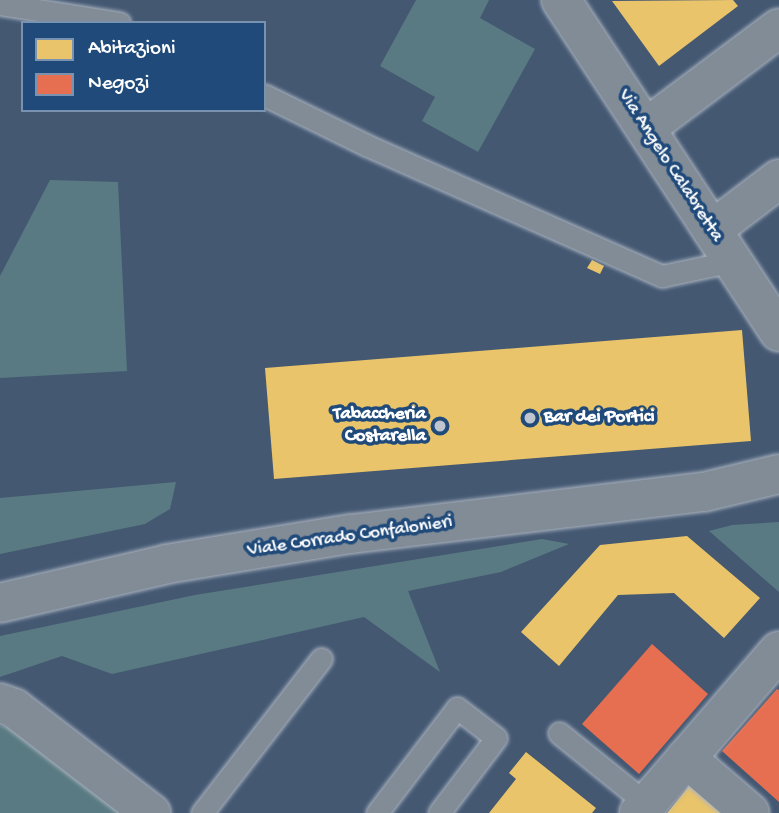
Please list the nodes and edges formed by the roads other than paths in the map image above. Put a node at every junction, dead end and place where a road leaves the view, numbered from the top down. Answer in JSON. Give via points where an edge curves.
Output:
{"nodes":[{"id":1,"x":561,"y":0,"type":"edge"},
{"id":2,"x":0,"y":4,"type":"edge"},
{"id":3,"x":107,"y":21,"type":"edge"},
{"id":4,"x":779,"y":28,"type":"edge"},
{"id":5,"x":266,"y":96,"type":"edge"},
{"id":6,"x":646,"y":128,"type":"junction"},
{"id":7,"x":779,"y":179,"type":"edge"},
{"id":8,"x":712,"y":230,"type":"junction"},
{"id":9,"x":733,"y":261,"type":"junction"},
{"id":10,"x":779,"y":332,"type":"edge"},
{"id":11,"x":779,"y":474,"type":"edge"},
{"id":12,"x":704,"y":492,"type":"junction"},
{"id":13,"x":779,"y":499,"type":"edge"},
{"id":14,"x":0,"y":603,"type":"edge"},
{"id":15,"x":779,"y":652,"type":"edge"},
{"id":16,"x":321,"y":659,"type":"dead end"},
{"id":17,"x":0,"y":703,"type":"edge"},
{"id":18,"x":559,"y":733,"type":"dead end"},
{"id":19,"x":686,"y":758,"type":"junction"},
{"id":20,"x":643,"y":809,"type":"edge"},
{"id":21,"x":151,"y":813,"type":"edge"},
{"id":22,"x":202,"y":813,"type":"edge"},
{"id":23,"x":377,"y":813,"type":"edge"},
{"id":24,"x":439,"y":813,"type":"edge"},
{"id":25,"x":750,"y":813,"type":"edge"}],
"edges":[{"from":1,"to":6,"type":"street","name":"Via Angelo Calabretta"},
{"from":2,"to":3,"type":"lane"},
{"from":4,"to":6,"type":"street"},
{"from":5,"to":9,"type":"lane","via":[[662,276]]},
{"from":6,"to":8,"type":"street","name":"Via Angelo Calabretta"},
{"from":7,"to":8,"type":"street"},
{"from":8,"to":9,"type":"street","name":"Via Angelo Calabretta"},
{"from":9,"to":10,"type":"street","name":"Via Angelo Calabretta"},
{"from":11,"to":12,"type":"street"},
{"from":12,"to":13,"type":"street"},
{"from":12,"to":14,"type":"street","name":"Viale Corrado Confalonieri","via":[[351,534],[167,564]]},
{"from":15,"to":19,"type":"street"},
{"from":16,"to":22,"type":"lane"},
{"from":17,"to":21,"type":"street","via":[[14,708]]},
{"from":18,"to":20,"type":"lane"},
{"from":19,"to":20,"type":"street"},
{"from":19,"to":25,"type":"street"},
{"from":23,"to":24,"type":"lane","via":[[457,708],[496,738]]}]}
